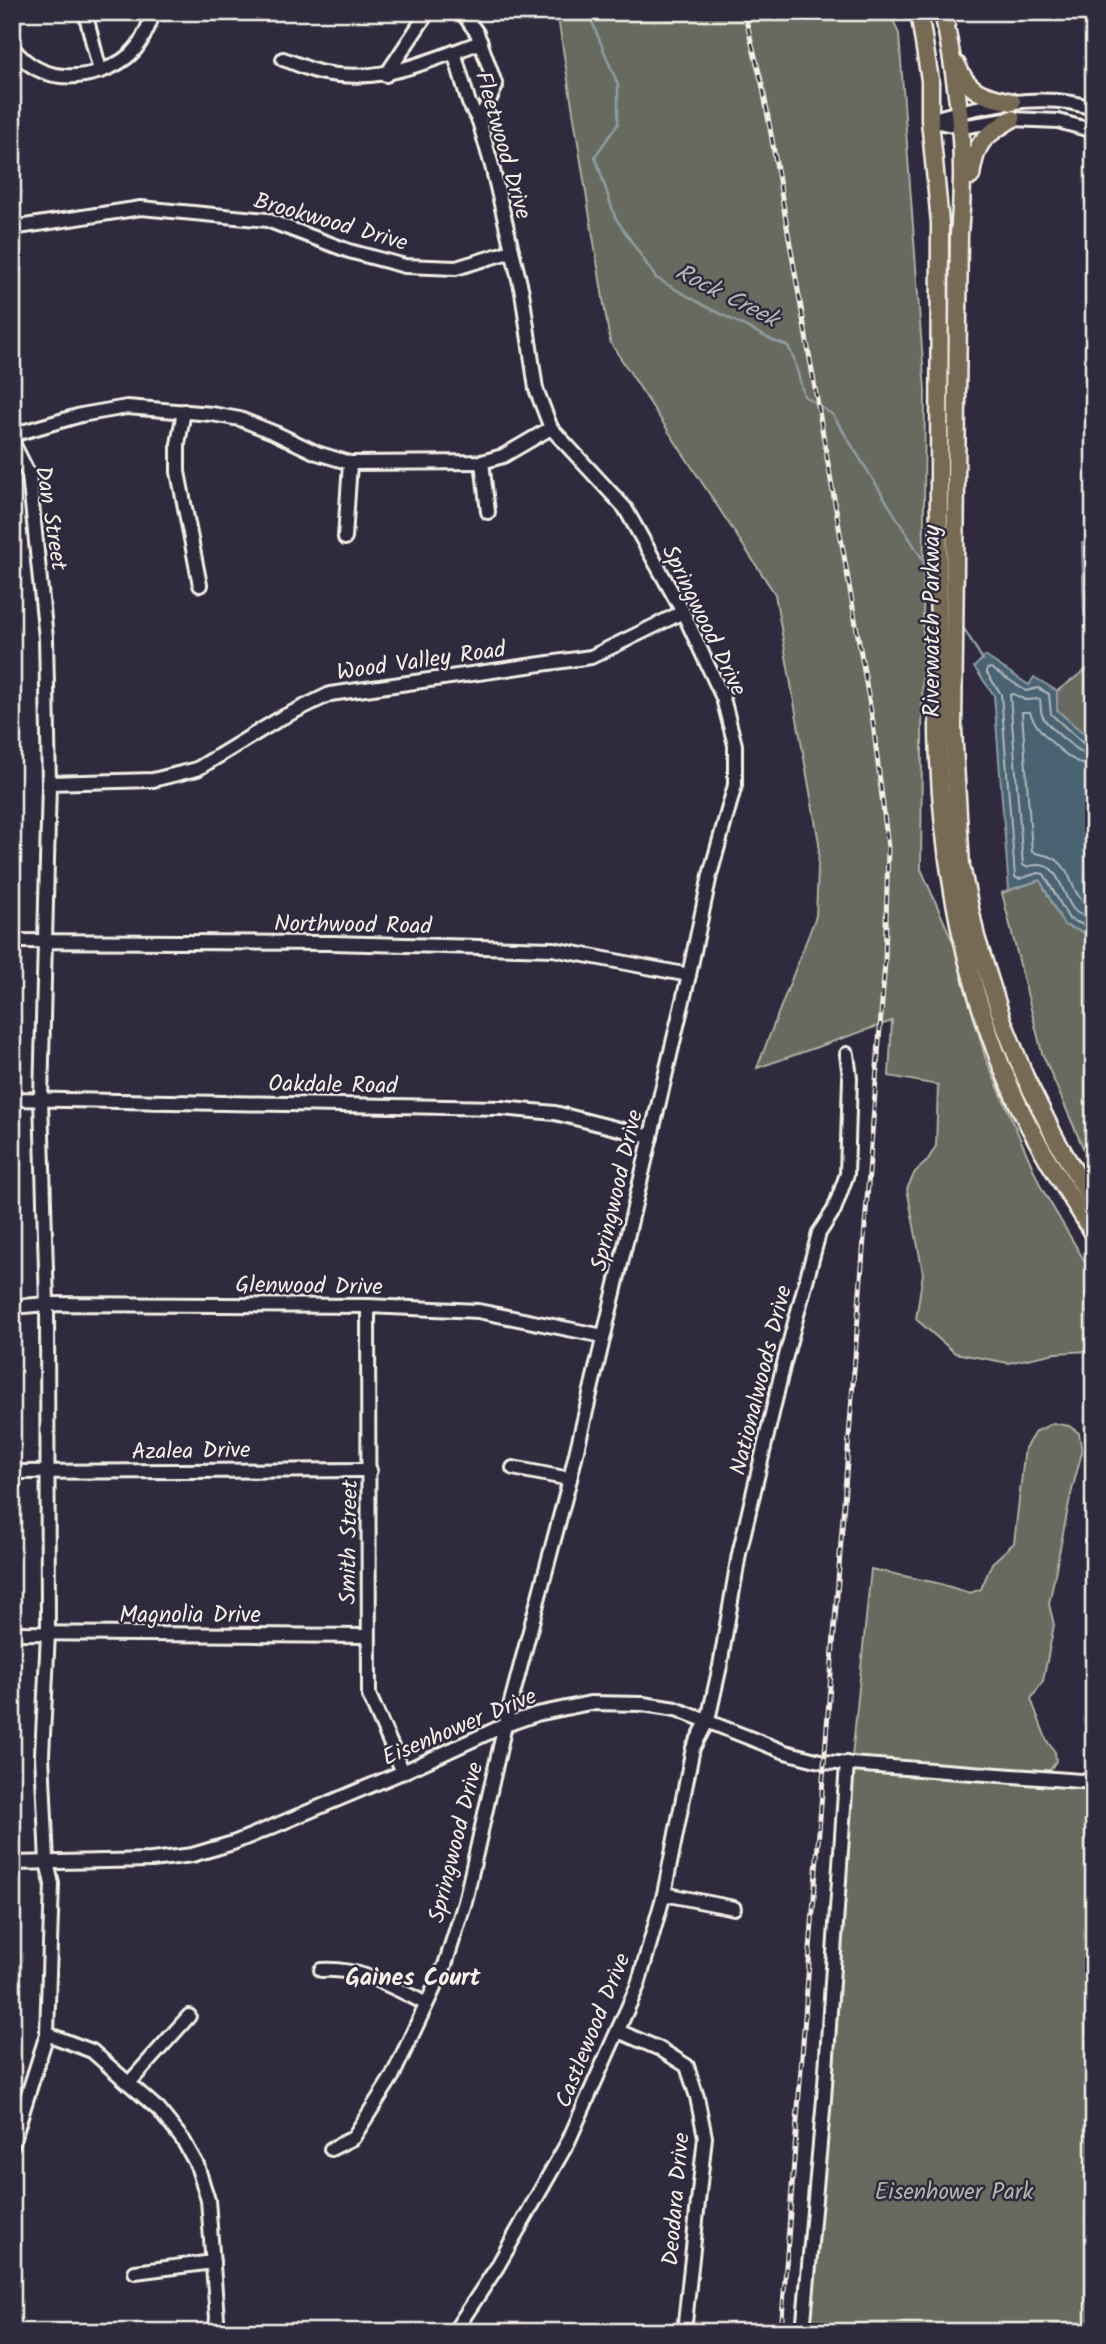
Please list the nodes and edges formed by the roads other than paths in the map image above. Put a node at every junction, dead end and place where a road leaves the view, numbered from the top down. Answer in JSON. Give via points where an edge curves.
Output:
{"nodes":[{"id":1,"x":85,"y":12,"type":"edge"},
{"id":2,"x":154,"y":12,"type":"edge"},
{"id":3,"x":428,"y":12,"type":"edge"},
{"id":4,"x":462,"y":12,"type":"edge"},
{"id":5,"x":919,"y":12,"type":"edge"},
{"id":6,"x":943,"y":12,"type":"edge"},
{"id":7,"x":481,"y":42,"type":"junction"},
{"id":8,"x":12,"y":47,"type":"edge"},
{"id":9,"x":950,"y":47,"type":"junction"},
{"id":10,"x":454,"y":51,"type":"junction"},
{"id":11,"x":283,"y":59,"type":"dead end"},
{"id":12,"x":100,"y":71,"type":"junction"},
{"id":13,"x":386,"y":75,"type":"junction"},
{"id":14,"x":1012,"y":102,"type":"junction"},
{"id":15,"x":1094,"y":109,"type":"edge"},
{"id":16,"x":961,"y":119,"type":"junction"},
{"id":17,"x":930,"y":120,"type":"junction"},
{"id":18,"x":1012,"y":120,"type":"junction"},
{"id":19,"x":479,"y":121,"type":"junction"},
{"id":20,"x":1094,"y":131,"type":"edge"},
{"id":21,"x":12,"y":228,"type":"edge"},
{"id":22,"x":512,"y":251,"type":"junction"},
{"id":23,"x":959,"y":300,"type":"junction"},
{"id":24,"x":184,"y":411,"type":"junction"},
{"id":25,"x":551,"y":428,"type":"junction"},
{"id":26,"x":12,"y":435,"type":"edge"},
{"id":27,"x":12,"y":441,"type":"edge"},
{"id":28,"x":482,"y":462,"type":"junction"},
{"id":29,"x":350,"y":463,"type":"junction"},
{"id":30,"x":488,"y":512,"type":"dead end"},
{"id":31,"x":345,"y":538,"type":"dead end"},
{"id":32,"x":201,"y":585,"type":"dead end"},
{"id":33,"x":684,"y":612,"type":"junction"},
{"id":34,"x":49,"y":783,"type":"junction"},
{"id":35,"x":12,"y":941,"type":"edge"},
{"id":36,"x":45,"y":942,"type":"junction"},
{"id":37,"x":690,"y":975,"type":"junction"},
{"id":38,"x":847,"y":1054,"type":"dead end"},
{"id":39,"x":12,"y":1099,"type":"edge"},
{"id":40,"x":41,"y":1099,"type":"junction"},
{"id":41,"x":651,"y":1137,"type":"junction"},
{"id":42,"x":1094,"y":1205,"type":"edge"},
{"id":43,"x":1094,"y":1234,"type":"edge"},
{"id":44,"x":47,"y":1304,"type":"junction"},
{"id":45,"x":368,"y":1306,"type":"junction"},
{"id":46,"x":12,"y":1307,"type":"edge"},
{"id":47,"x":603,"y":1336,"type":"junction"},
{"id":48,"x":513,"y":1468,"type":"dead end"},
{"id":49,"x":370,"y":1470,"type":"junction"},
{"id":50,"x":12,"y":1472,"type":"edge"},
{"id":51,"x":48,"y":1473,"type":"junction"},
{"id":52,"x":570,"y":1479,"type":"junction"},
{"id":53,"x":12,"y":1633,"type":"edge"},
{"id":54,"x":48,"y":1634,"type":"junction"},
{"id":55,"x":368,"y":1636,"type":"junction"},
{"id":56,"x":708,"y":1720,"type":"junction"},
{"id":57,"x":505,"y":1725,"type":"junction"},
{"id":58,"x":847,"y":1763,"type":"junction"},
{"id":59,"x":403,"y":1772,"type":"junction"},
{"id":60,"x":1094,"y":1782,"type":"edge"},
{"id":61,"x":47,"y":1862,"type":"junction"},
{"id":62,"x":12,"y":1863,"type":"edge"},
{"id":63,"x":664,"y":1894,"type":"junction"},
{"id":64,"x":734,"y":1908,"type":"dead end"},
{"id":65,"x":321,"y":1970,"type":"dead end"},
{"id":66,"x":425,"y":2003,"type":"junction"},
{"id":67,"x":189,"y":2016,"type":"dead end"},
{"id":68,"x":618,"y":2031,"type":"junction"},
{"id":69,"x":47,"y":2034,"type":"junction"},
{"id":70,"x":129,"y":2083,"type":"junction"},
{"id":71,"x":12,"y":2145,"type":"edge"},
{"id":72,"x":331,"y":2149,"type":"dead end"},
{"id":73,"x":213,"y":2262,"type":"junction"},
{"id":74,"x":135,"y":2272,"type":"dead end"},
{"id":75,"x":215,"y":2332,"type":"edge"},
{"id":76,"x":454,"y":2332,"type":"edge"},
{"id":77,"x":684,"y":2332,"type":"edge"},
{"id":78,"x":803,"y":2332,"type":"edge"}],
"edges":[{"from":1,"to":12,"type":"street"},
{"from":2,"to":12,"type":"street","via":[[131,54]]},
{"from":3,"to":13,"type":"street"},
{"from":4,"to":7,"type":"street"},
{"from":5,"to":17,"type":"main road","name":"Riverwatch Parkway","via":[[930,80]]},
{"from":6,"to":9,"type":"main road","name":"Riverwatch Parkway"},
{"from":7,"to":10,"type":"street","name":"Fleetwood Drive"},
{"from":7,"to":19,"type":"street","via":[[496,86]]},
{"from":8,"to":12,"type":"street","via":[[25,62],[47,74],[68,78]]},
{"from":9,"to":14,"type":"main road","via":[[964,81],[986,96]]},
{"from":9,"to":16,"type":"main road","name":"Riverwatch Parkway"},
{"from":10,"to":13,"type":"street","name":"Fleetwood Drive"},
{"from":10,"to":19,"type":"street","name":"Fleetwood Drive"},
{"from":11,"to":13,"type":"street","name":"Fleetwood Drive","via":[[317,72]]},
{"from":14,"to":15,"type":"street","via":[[1051,101]]},
{"from":14,"to":16,"type":"street"},
{"from":16,"to":17,"type":"street"},
{"from":16,"to":18,"type":"street"},
{"from":16,"to":23,"type":"main road","name":"Riverwatch Parkway"},
{"from":17,"to":43,"type":"main road","name":"Riverwatch Parkway","via":[[940,237],[940,795],[956,910],[967,962],[1012,1091]]},
{"from":18,"to":20,"type":"street","via":[[1058,121]]},
{"from":18,"to":23,"type":"main road","via":[[989,134],[974,153],[968,253]]},
{"from":19,"to":22,"type":"street","name":"Fleetwood Drive"},
{"from":21,"to":22,"type":"street","name":"Brookwood Drive","via":[[141,208],[267,219],[349,251],[405,266],[456,268]]},
{"from":22,"to":25,"type":"street","name":"Springwood Drive","via":[[536,389]]},
{"from":23,"to":42,"type":"main road","name":"Riverwatch Parkway","via":[[953,729],[961,866],[976,937],[1002,1019],[1055,1138]]},
{"from":24,"to":26,"type":"street","via":[[127,408],[81,415]]},
{"from":24,"to":29,"type":"street","via":[[240,419]]},
{"from":24,"to":32,"type":"street","via":[[178,472]]},
{"from":25,"to":28,"type":"street","via":[[503,456]]},
{"from":25,"to":33,"type":"street","name":"Springwood Drive","via":[[625,508]]},
{"from":27,"to":34,"type":"street","name":"Dan Street","via":[[29,475],[33,503],[46,638]]},
{"from":28,"to":29,"type":"street"},
{"from":28,"to":30,"type":"street"},
{"from":29,"to":31,"type":"street"},
{"from":33,"to":34,"type":"street","name":"Wood Valley Road","via":[[591,657],[330,694],[197,769],[153,780]]},
{"from":33,"to":37,"type":"street","name":"Springwood Drive","via":[[723,698],[735,745],[734,785]]},
{"from":34,"to":36,"type":"street","name":"Dan Street"},
{"from":35,"to":36,"type":"street","name":"Northwood Road"},
{"from":36,"to":37,"type":"street","name":"Northwood Road","via":[[553,949]]},
{"from":36,"to":40,"type":"street","name":"Dan Street"},
{"from":37,"to":41,"type":"street","name":"Springwood Drive"},
{"from":38,"to":56,"type":"street","name":"Nationalwoods Drive","via":[[847,1174],[834,1210],[819,1233],[783,1367],[739,1555]]},
{"from":39,"to":40,"type":"street","name":"Oakdale Road"},
{"from":40,"to":41,"type":"street","name":"Oakdale Road","via":[[501,1108],[555,1113]]},
{"from":40,"to":44,"type":"street","name":"Dan Street"},
{"from":41,"to":47,"type":"street","name":"Springwood Drive"},
{"from":44,"to":45,"type":"street","name":"Glenwood Drive"},
{"from":44,"to":46,"type":"street","name":"Glenwood Drive"},
{"from":44,"to":51,"type":"street","name":"Dan Street"},
{"from":45,"to":47,"type":"street","name":"Glenwood Drive","via":[[478,1311]]},
{"from":45,"to":49,"type":"street","name":"Smith Street"},
{"from":47,"to":52,"type":"street","name":"Springwood Drive"},
{"from":48,"to":52,"type":"street"},
{"from":49,"to":51,"type":"street","name":"Azalea Drive"},
{"from":49,"to":55,"type":"street","name":"Smith Street"},
{"from":50,"to":51,"type":"street","name":"Azalea Drive"},
{"from":51,"to":54,"type":"street","name":"Dan Street"},
{"from":52,"to":57,"type":"street","name":"Springwood Drive"},
{"from":53,"to":54,"type":"street","name":"Magnolia Drive"},
{"from":54,"to":55,"type":"street","name":"Magnolia Drive"},
{"from":54,"to":61,"type":"street","name":"Dan Street","via":[[42,1755]]},
{"from":55,"to":59,"type":"street","name":"Smith Street","via":[[369,1695]]},
{"from":56,"to":57,"type":"street","name":"Eisenhower Drive","via":[[643,1704],[590,1703]]},
{"from":56,"to":58,"type":"street","name":"Eisenhower Drive","via":[[785,1752]]},
{"from":56,"to":63,"type":"street","name":"Castlewood Drive","via":[[694,1748]]},
{"from":57,"to":59,"type":"street","name":"Eisenhower Drive"},
{"from":57,"to":66,"type":"street","name":"Springwood Drive","via":[[465,1902],[444,1965]]},
{"from":58,"to":60,"type":"street","name":"Eisenhower Drive"},
{"from":58,"to":78,"type":"street"},
{"from":59,"to":61,"type":"street","name":"Eisenhower Drive","via":[[244,1839],[192,1855]]},
{"from":61,"to":62,"type":"street","name":"Eisenhower Drive"},
{"from":61,"to":69,"type":"street","name":"Dan Street","via":[[52,1884]]},
{"from":63,"to":64,"type":"street"},
{"from":63,"to":68,"type":"street","name":"Castlewood Drive","via":[[638,1985]]},
{"from":65,"to":66,"type":"street","via":[[340,1968]]},
{"from":66,"to":72,"type":"street","name":"Springwood Drive","via":[[392,2077],[367,2118],[353,2138]]},
{"from":67,"to":70,"type":"street"},
{"from":68,"to":76,"type":"street","name":"Castlewood Drive","via":[[568,2142]]},
{"from":68,"to":77,"type":"street","name":"Deodara Drive","via":[[687,2066],[697,2097],[705,2137]]},
{"from":69,"to":70,"type":"street","via":[[92,2051]]},
{"from":69,"to":71,"type":"street","name":"Dan Street"},
{"from":70,"to":73,"type":"street","via":[[159,2110],[197,2165],[208,2200]]},
{"from":73,"to":74,"type":"street"},
{"from":73,"to":75,"type":"street"}]}
